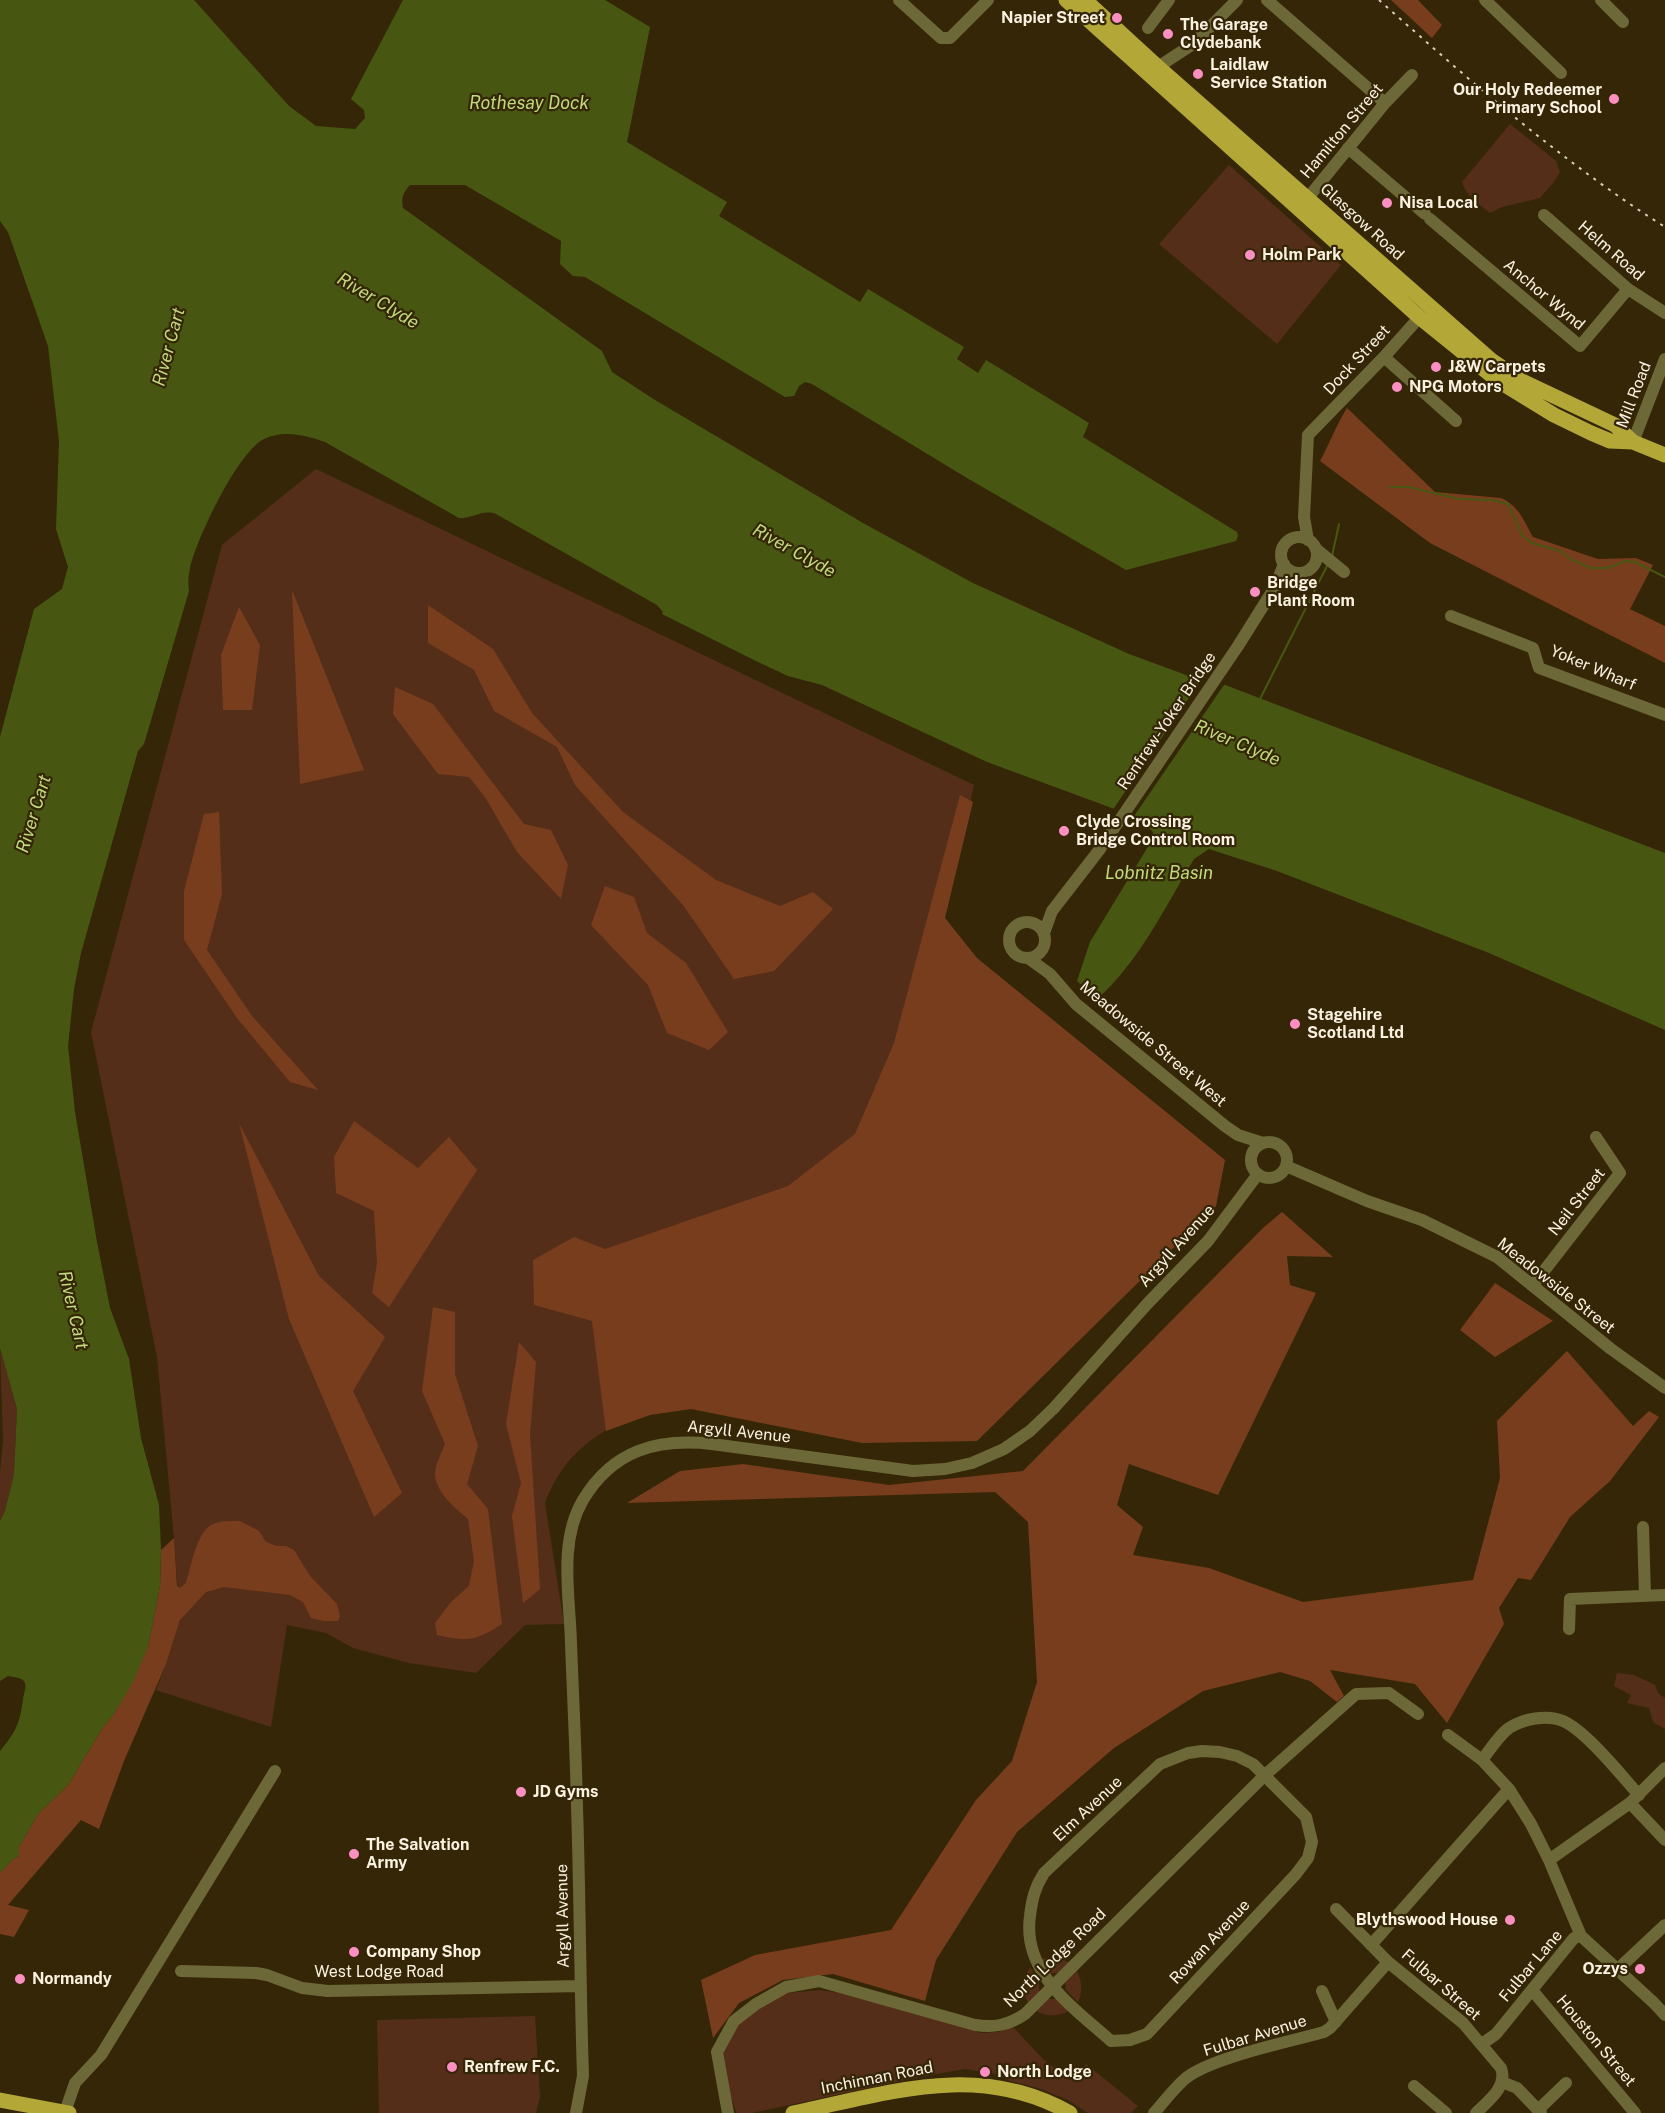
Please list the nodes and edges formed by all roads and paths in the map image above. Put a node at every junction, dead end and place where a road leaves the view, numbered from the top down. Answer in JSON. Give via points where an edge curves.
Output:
{"nodes":[{"id":1,"x":899,"y":0,"type":"edge"},
{"id":2,"x":1066,"y":0,"type":"edge"},
{"id":3,"x":1085,"y":0,"type":"edge"},
{"id":4,"x":1169,"y":0,"type":"edge"},
{"id":5,"x":1237,"y":0,"type":"edge"},
{"id":6,"x":1268,"y":0,"type":"edge"},
{"id":7,"x":1601,"y":0,"type":"edge"},
{"id":8,"x":983,"y":2,"type":"edge"},
{"id":9,"x":1492,"y":2,"type":"edge"},
{"id":10,"x":1623,"y":22,"type":"dead end"},
{"id":11,"x":1148,"y":28,"type":"dead end"},
{"id":12,"x":1158,"y":67,"type":"junction"},
{"id":13,"x":1561,"y":73,"type":"dead end"},
{"id":14,"x":1412,"y":75,"type":"dead end"},
{"id":15,"x":1385,"y":103,"type":"junction"},
{"id":16,"x":1348,"y":148,"type":"junction"},
{"id":17,"x":1303,"y":203,"type":"junction"},
{"id":18,"x":1544,"y":215,"type":"dead end"},
{"id":19,"x":1628,"y":289,"type":"junction"},
{"id":20,"x":1663,"y":307,"type":"edge"},
{"id":21,"x":1424,"y":311,"type":"junction"},
{"id":22,"x":1384,"y":357,"type":"junction"},
{"id":23,"x":1665,"y":359,"type":"edge"},
{"id":24,"x":1665,"y":376,"type":"edge"},
{"id":25,"x":1456,"y":421,"type":"dead end"},
{"id":26,"x":1633,"y":442,"type":"junction"},
{"id":27,"x":1665,"y":455,"type":"edge"},
{"id":28,"x":1305,"y":517,"type":"junction"},
{"id":29,"x":1294,"y":539,"type":"junction"},
{"id":30,"x":1312,"y":544,"type":"junction"},
{"id":31,"x":1284,"y":564,"type":"junction"},
{"id":32,"x":1313,"y":567,"type":"junction"},
{"id":33,"x":1295,"y":572,"type":"junction"},
{"id":34,"x":1275,"y":587,"type":"junction"},
{"id":35,"x":1451,"y":616,"type":"dead end"},
{"id":36,"x":1665,"y":715,"type":"edge"},
{"id":37,"x":1052,"y":911,"type":"junction"},
{"id":38,"x":1034,"y":923,"type":"junction"},
{"id":39,"x":1044,"y":933,"type":"junction"},
{"id":40,"x":1044,"y":948,"type":"junction"},
{"id":41,"x":1028,"y":958,"type":"junction"},
{"id":42,"x":1050,"y":974,"type":"junction"},
{"id":43,"x":1238,"y":1135,"type":"junction"},
{"id":44,"x":1596,"y":1137,"type":"dead end"},
{"id":45,"x":1263,"y":1143,"type":"junction"},
{"id":46,"x":1252,"y":1156,"type":"junction"},
{"id":47,"x":1286,"y":1166,"type":"junction"},
{"id":48,"x":1258,"y":1174,"type":"junction"},
{"id":49,"x":1533,"y":1285,"type":"junction"},
{"id":50,"x":1665,"y":1388,"type":"edge"},
{"id":51,"x":1643,"y":1527,"type":"dead end"},
{"id":52,"x":1665,"y":1595,"type":"edge"},
{"id":53,"x":1645,"y":1596,"type":"junction"},
{"id":54,"x":1569,"y":1629,"type":"dead end"},
{"id":55,"x":1418,"y":1714,"type":"dead end"},
{"id":56,"x":1448,"y":1735,"type":"dead end"},
{"id":57,"x":1482,"y":1760,"type":"junction"},
{"id":58,"x":1665,"y":1768,"type":"edge"},
{"id":59,"x":275,"y":1771,"type":"dead end"},
{"id":60,"x":1264,"y":1776,"type":"junction"},
{"id":61,"x":1509,"y":1789,"type":"junction"},
{"id":62,"x":1634,"y":1799,"type":"junction"},
{"id":63,"x":1665,"y":1840,"type":"edge"},
{"id":64,"x":1549,"y":1860,"type":"junction"},
{"id":65,"x":1336,"y":1908,"type":"dead end"},
{"id":66,"x":1665,"y":1925,"type":"edge"},
{"id":67,"x":1581,"y":1936,"type":"junction"},
{"id":68,"x":1371,"y":1946,"type":"junction"},
{"id":69,"x":1388,"y":1962,"type":"junction"},
{"id":70,"x":1617,"y":1970,"type":"junction"},
{"id":71,"x":181,"y":1971,"type":"dead end"},
{"id":72,"x":1052,"y":1985,"type":"junction"},
{"id":73,"x":580,"y":1986,"type":"junction"},
{"id":74,"x":1532,"y":1990,"type":"junction"},
{"id":75,"x":1322,"y":1991,"type":"dead end"},
{"id":76,"x":1665,"y":2015,"type":"edge"},
{"id":77,"x":1336,"y":2022,"type":"junction"},
{"id":78,"x":1482,"y":2044,"type":"junction"},
{"id":79,"x":1502,"y":2082,"type":"junction"},
{"id":80,"x":1566,"y":2083,"type":"dead end"},
{"id":81,"x":1414,"y":2086,"type":"dead end"},
{"id":82,"x":0,"y":2100,"type":"edge"},
{"id":83,"x":1539,"y":2111,"type":"edge"},
{"id":84,"x":67,"y":2113,"type":"edge"},
{"id":85,"x":576,"y":2113,"type":"edge"},
{"id":86,"x":728,"y":2113,"type":"edge"},
{"id":87,"x":793,"y":2113,"type":"edge"},
{"id":88,"x":1070,"y":2113,"type":"edge"},
{"id":89,"x":1154,"y":2113,"type":"edge"},
{"id":90,"x":1446,"y":2113,"type":"edge"},
{"id":91,"x":1476,"y":2113,"type":"edge"},
{"id":92,"x":1635,"y":2113,"type":"edge"}],
"edges":[{"from":1,"to":8,"type":"street","via":[[941,39],[950,38]]},
{"from":2,"to":17,"type":"main road","name":"Glasgow Road"},
{"from":3,"to":12,"type":"main road","name":"Glasgow Road"},
{"from":4,"to":11,"type":"street"},
{"from":5,"to":12,"type":"street","via":[[1193,44]]},
{"from":6,"to":15,"type":"street"},
{"from":7,"to":10,"type":"street"},
{"from":9,"to":13,"type":"street"},
{"from":12,"to":17,"type":"main road","name":"Glasgow Road"},
{"from":14,"to":15,"type":"street","name":"Hamilton Street"},
{"from":15,"to":16,"type":"street","name":"Hamilton Street"},
{"from":16,"to":17,"type":"street","name":"Hamilton Street"},
{"from":16,"to":19,"type":"street","name":"Anchor Wynd","via":[[1580,346]]},
{"from":17,"to":21,"type":"main road","name":"Glasgow Road"},
{"from":18,"to":19,"type":"street","name":"Helm Road"},
{"from":19,"to":20,"type":"street","name":"Helm Road"},
{"from":21,"to":22,"type":"street","name":"Dock Street"},
{"from":21,"to":26,"type":"main road","name":"Glasgow Road","via":[[1505,369],[1615,425]]},
{"from":21,"to":26,"type":"main road","name":"Glasgow Road","via":[[1510,388],[1575,426],[1610,441]]},
{"from":22,"to":25,"type":"street"},
{"from":22,"to":28,"type":"street","name":"Dock Street","via":[[1308,435]]},
{"from":23,"to":24,"type":"street","name":"Mill Road"},
{"from":23,"to":26,"type":"street","name":"Mill Road"},
{"from":26,"to":27,"type":"main road"},
{"from":28,"to":29,"type":"street"},
{"from":28,"to":30,"type":"street"},
{"from":29,"to":30,"type":"street","via":[[1304,538]]},
{"from":29,"to":31,"type":"street","via":[[1283,548]]},
{"from":30,"to":32,"type":"street","via":[[1317,557]]},
{"from":30,"to":32,"type":"street","via":[[1344,572]]},
{"from":31,"to":33,"type":"street"},
{"from":31,"to":34,"type":"street"},
{"from":32,"to":33,"type":"street"},
{"from":33,"to":34,"type":"street"},
{"from":34,"to":37,"type":"street","name":"Renfrew-Yoker Bridge","via":[[1103,845]]},
{"from":35,"to":36,"type":"street","name":"Yoker Wharf","via":[[1533,648],[1539,668]]},
{"from":37,"to":38,"type":"street"},
{"from":37,"to":39,"type":"street"},
{"from":38,"to":39,"type":"street"},
{"from":38,"to":41,"type":"street","via":[[1022,922],[1010,934],[1013,951]]},
{"from":39,"to":40,"type":"street"},
{"from":40,"to":41,"type":"street"},
{"from":40,"to":42,"type":"street","name":"Meadowside Street West"},
{"from":41,"to":42,"type":"street","name":"Meadowside Street West"},
{"from":42,"to":43,"type":"street","name":"Meadowside Street West","via":[[1076,1004]]},
{"from":43,"to":45,"type":"street","name":"Meadowside Street West"},
{"from":43,"to":46,"type":"street","name":"Meadowside Street West"},
{"from":44,"to":49,"type":"street","name":"Neil Street","via":[[1620,1173]]},
{"from":45,"to":46,"type":"street"},
{"from":45,"to":47,"type":"street","via":[[1282,1147],[1287,1156]]},
{"from":46,"to":48,"type":"street"},
{"from":47,"to":48,"type":"street","via":[[1274,1177]]},
{"from":47,"to":49,"type":"street","name":"Meadowside Street","via":[[1422,1220],[1497,1257]]},
{"from":48,"to":73,"type":"street","name":"Argyll Avenue","via":[[1208,1241],[1054,1408],[1004,1449],[972,1463],[913,1470],[686,1441],[659,1444],[631,1454],[596,1483],[575,1519],[568,1563]]},
{"from":49,"to":50,"type":"street","name":"Meadowside Street"},
{"from":51,"to":53,"type":"street"},
{"from":52,"to":53,"type":"street"},
{"from":53,"to":54,"type":"street","via":[[1570,1599]]},
{"from":55,"to":60,"type":"street","name":"North Lodge Road","via":[[1389,1693],[1356,1694]]},
{"from":56,"to":57,"type":"street"},
{"from":57,"to":61,"type":"street"},
{"from":57,"to":62,"type":"street","via":[[1508,1729],[1526,1720],[1561,1720],[1604,1755]]},
{"from":58,"to":62,"type":"street"},
{"from":59,"to":84,"type":"street","via":[[108,2045],[75,2083]]},
{"from":60,"to":72,"type":"street","name":"North Lodge Road"},
{"from":60,"to":72,"type":"street","name":"Elm Avenue","via":[[1253,1764],[1220,1752],[1188,1753],[1160,1764],[1044,1873],[1032,1899],[1028,1934],[1033,1958]]},
{"from":60,"to":72,"type":"street","name":"Rowan Avenue","via":[[1306,1817],[1312,1842],[1308,1858],[1148,2034],[1110,2041]]},
{"from":61,"to":64,"type":"street"},
{"from":61,"to":68,"type":"street"},
{"from":62,"to":63,"type":"street"},
{"from":62,"to":64,"type":"street"},
{"from":64,"to":67,"type":"street"},
{"from":65,"to":68,"type":"street","name":"Fulbar Street"},
{"from":66,"to":70,"type":"street"},
{"from":67,"to":70,"type":"street"},
{"from":67,"to":74,"type":"street","name":"Fulbar Lane","via":[[1574,1938]]},
{"from":68,"to":69,"type":"street","name":"Fulbar Street"},
{"from":69,"to":77,"type":"street","name":"Fulbar Avenue"},
{"from":69,"to":78,"type":"street","name":"Fulbar Street","via":[[1446,2008]]},
{"from":70,"to":76,"type":"street"},
{"from":71,"to":73,"type":"street","name":"West Lodge Road","via":[[256,1973],[302,1988],[328,1990]]},
{"from":72,"to":86,"type":"street","name":"North Lodge Road","via":[[1015,2021],[987,2027],[819,1981],[786,1987],[734,2020],[717,2052]]},
{"from":73,"to":85,"type":"street","name":"Argyll Avenue","via":[[583,2076]]},
{"from":74,"to":78,"type":"street","name":"Fulbar Lane","via":[[1496,2034]]},
{"from":74,"to":92,"type":"street","name":"Houston Street"},
{"from":75,"to":77,"type":"street"},
{"from":77,"to":89,"type":"street","name":"Fulbar Avenue","via":[[1324,2032],[1199,2070],[1186,2078]]},
{"from":78,"to":79,"type":"street","name":"Fulbar Street","via":[[1501,2068]]},
{"from":79,"to":83,"type":"street","via":[[1517,2088]]},
{"from":79,"to":91,"type":"street"},
{"from":80,"to":83,"type":"street"},
{"from":81,"to":90,"type":"street"},
{"from":82,"to":84,"type":"main road"},
{"from":87,"to":88,"type":"main road","name":"Inchinnan Road","via":[[950,2084],[1011,2089]]}]}
